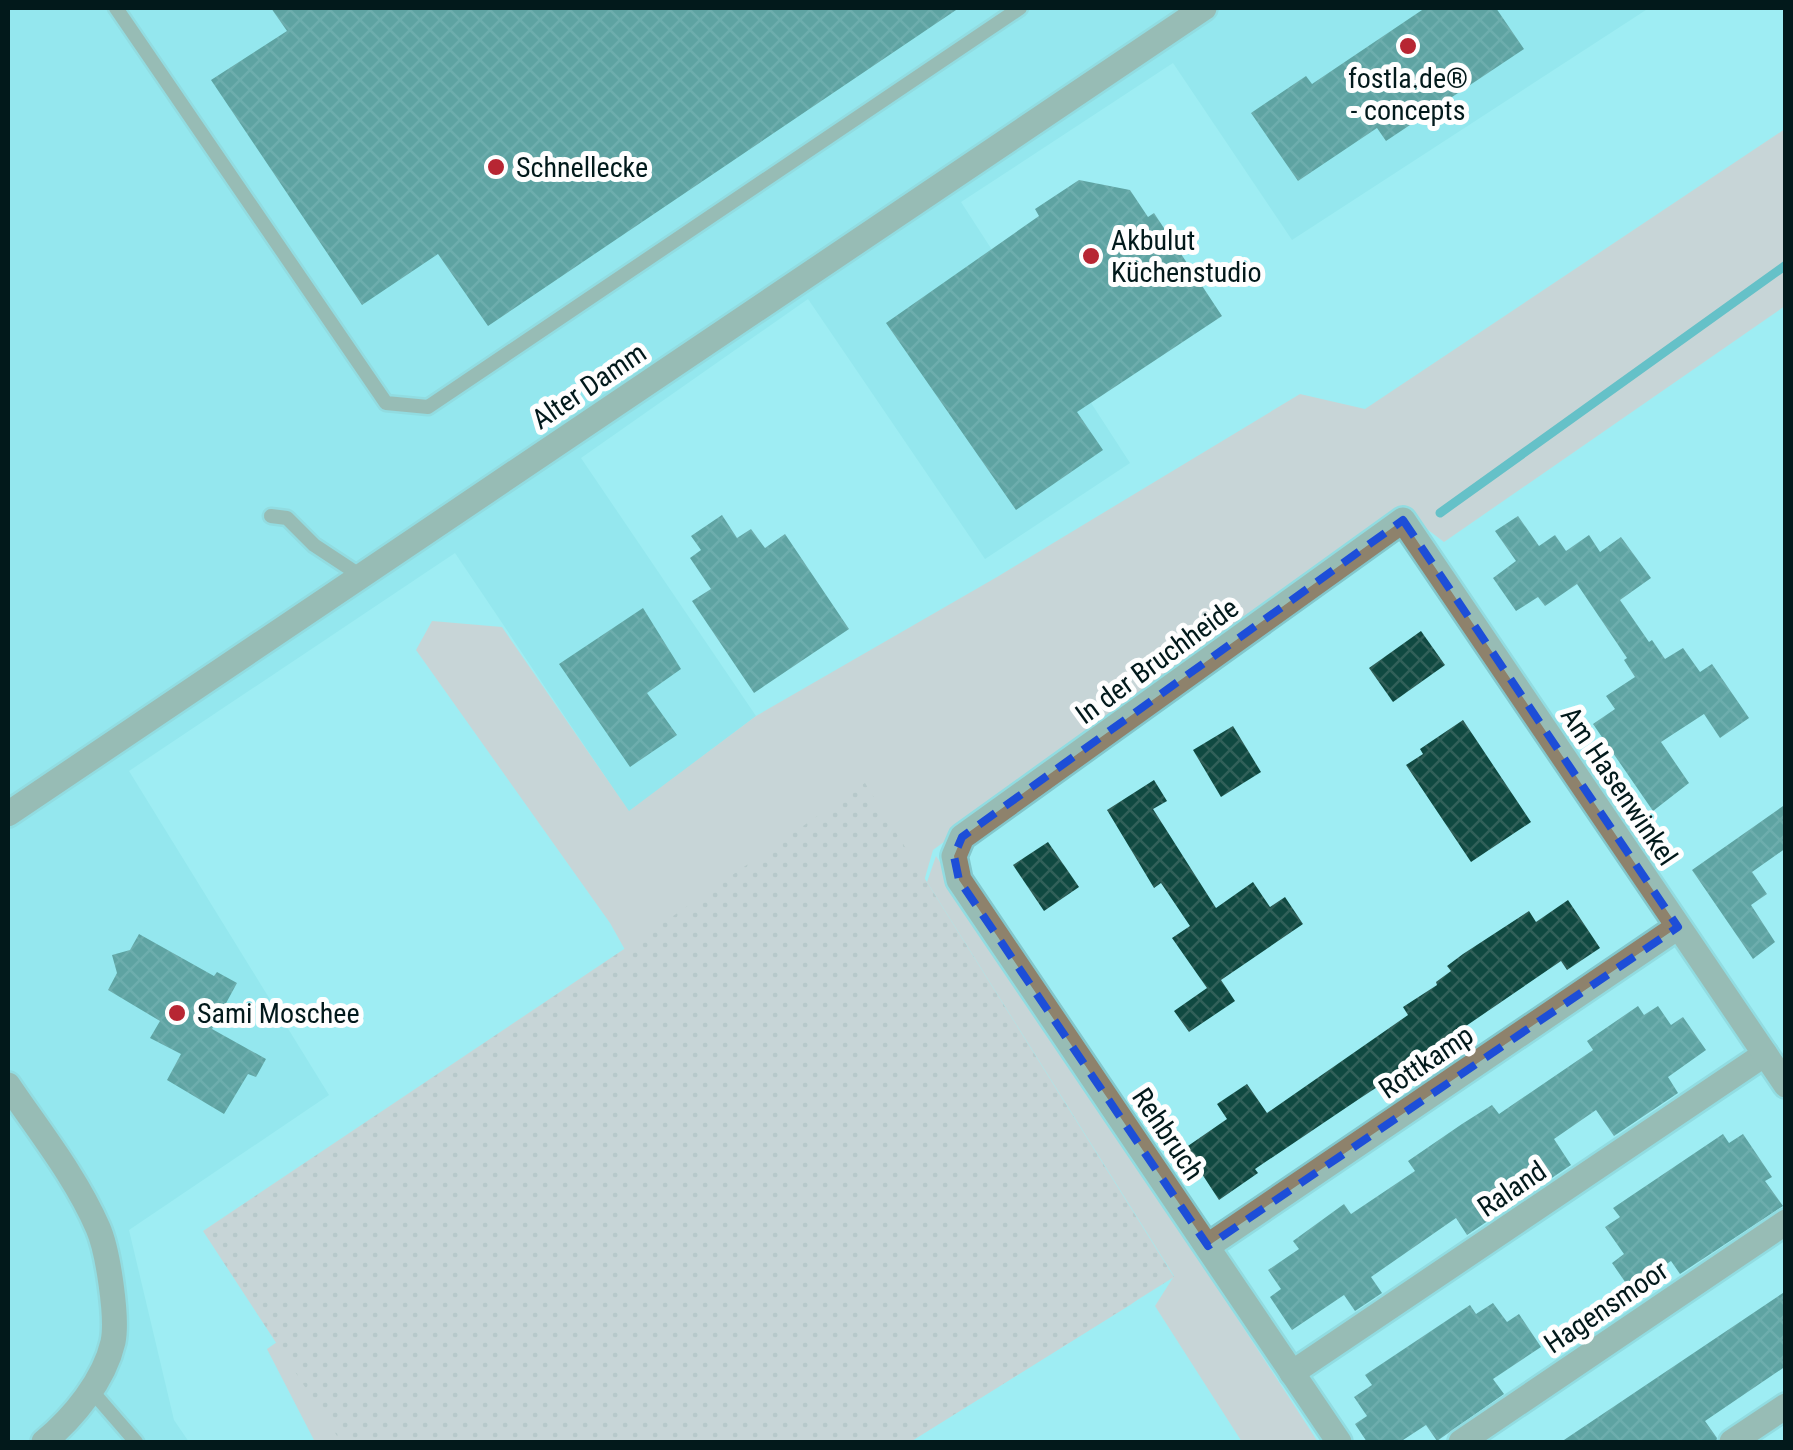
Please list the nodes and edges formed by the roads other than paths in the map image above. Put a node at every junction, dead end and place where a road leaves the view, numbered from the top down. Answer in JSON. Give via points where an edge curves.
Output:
{"nodes":[{"id":1,"x":116,"y":8,"type":"edge"},
{"id":2,"x":1020,"y":8,"type":"edge"},
{"id":3,"x":1204,"y":8,"type":"edge"},
{"id":4,"x":271,"y":516,"type":"dead end"},
{"id":5,"x":1402,"y":520,"type":"joint"},
{"id":6,"x":361,"y":576,"type":"junction"},
{"id":7,"x":8,"y":814,"type":"edge"},
{"id":8,"x":954,"y":856,"type":"joint"},
{"id":9,"x":1678,"y":927,"type":"junction"},
{"id":10,"x":1765,"y":1054,"type":"junction"},
{"id":11,"x":1786,"y":1084,"type":"edge"},
{"id":12,"x":8,"y":1085,"type":"edge"},
{"id":13,"x":1786,"y":1222,"type":"edge"},
{"id":14,"x":1208,"y":1246,"type":"junction"},
{"id":15,"x":1292,"y":1372,"type":"junction"},
{"id":16,"x":91,"y":1390,"type":"junction"},
{"id":17,"x":1786,"y":1406,"type":"edge"},
{"id":18,"x":44,"y":1442,"type":"edge"},
{"id":19,"x":136,"y":1442,"type":"edge"},
{"id":20,"x":1340,"y":1442,"type":"edge"},
{"id":21,"x":1461,"y":1442,"type":"edge"},
{"id":22,"x":1732,"y":1442,"type":"edge"}],
"edges":[{"from":1,"to":2,"type":"lane","via":[[386,403],[428,407]]},
{"from":3,"to":6,"type":"street","name":"Alter Damm"},
{"from":4,"to":6,"type":"lane","via":[[288,518]]},
{"from":5,"to":8,"type":"street","name":"In der Bruchheide","via":[[962,838]]},
{"from":5,"to":9,"type":"street","name":"Am Hasenwinkel"},
{"from":6,"to":7,"type":"street","name":"Alter Damm"},
{"from":8,"to":14,"type":"street","name":"Rehbruch","via":[[960,880]]},
{"from":9,"to":10,"type":"street","name":"Am Hasenwinkel"},
{"from":9,"to":14,"type":"street","name":"Rottkamp"},
{"from":10,"to":11,"type":"street","name":"Am Hasenwinkel"},
{"from":10,"to":15,"type":"street","name":"Raland"},
{"from":12,"to":16,"type":"street","via":[[100,1232],[110,1270],[113,1341]]},
{"from":13,"to":21,"type":"street","name":"Hagensmoor"},
{"from":14,"to":15,"type":"street","name":"Rehbruch"},
{"from":15,"to":20,"type":"street","name":"Rehbruch"},
{"from":16,"to":18,"type":"street"},
{"from":16,"to":19,"type":"lane"},
{"from":17,"to":22,"type":"street"}]}
